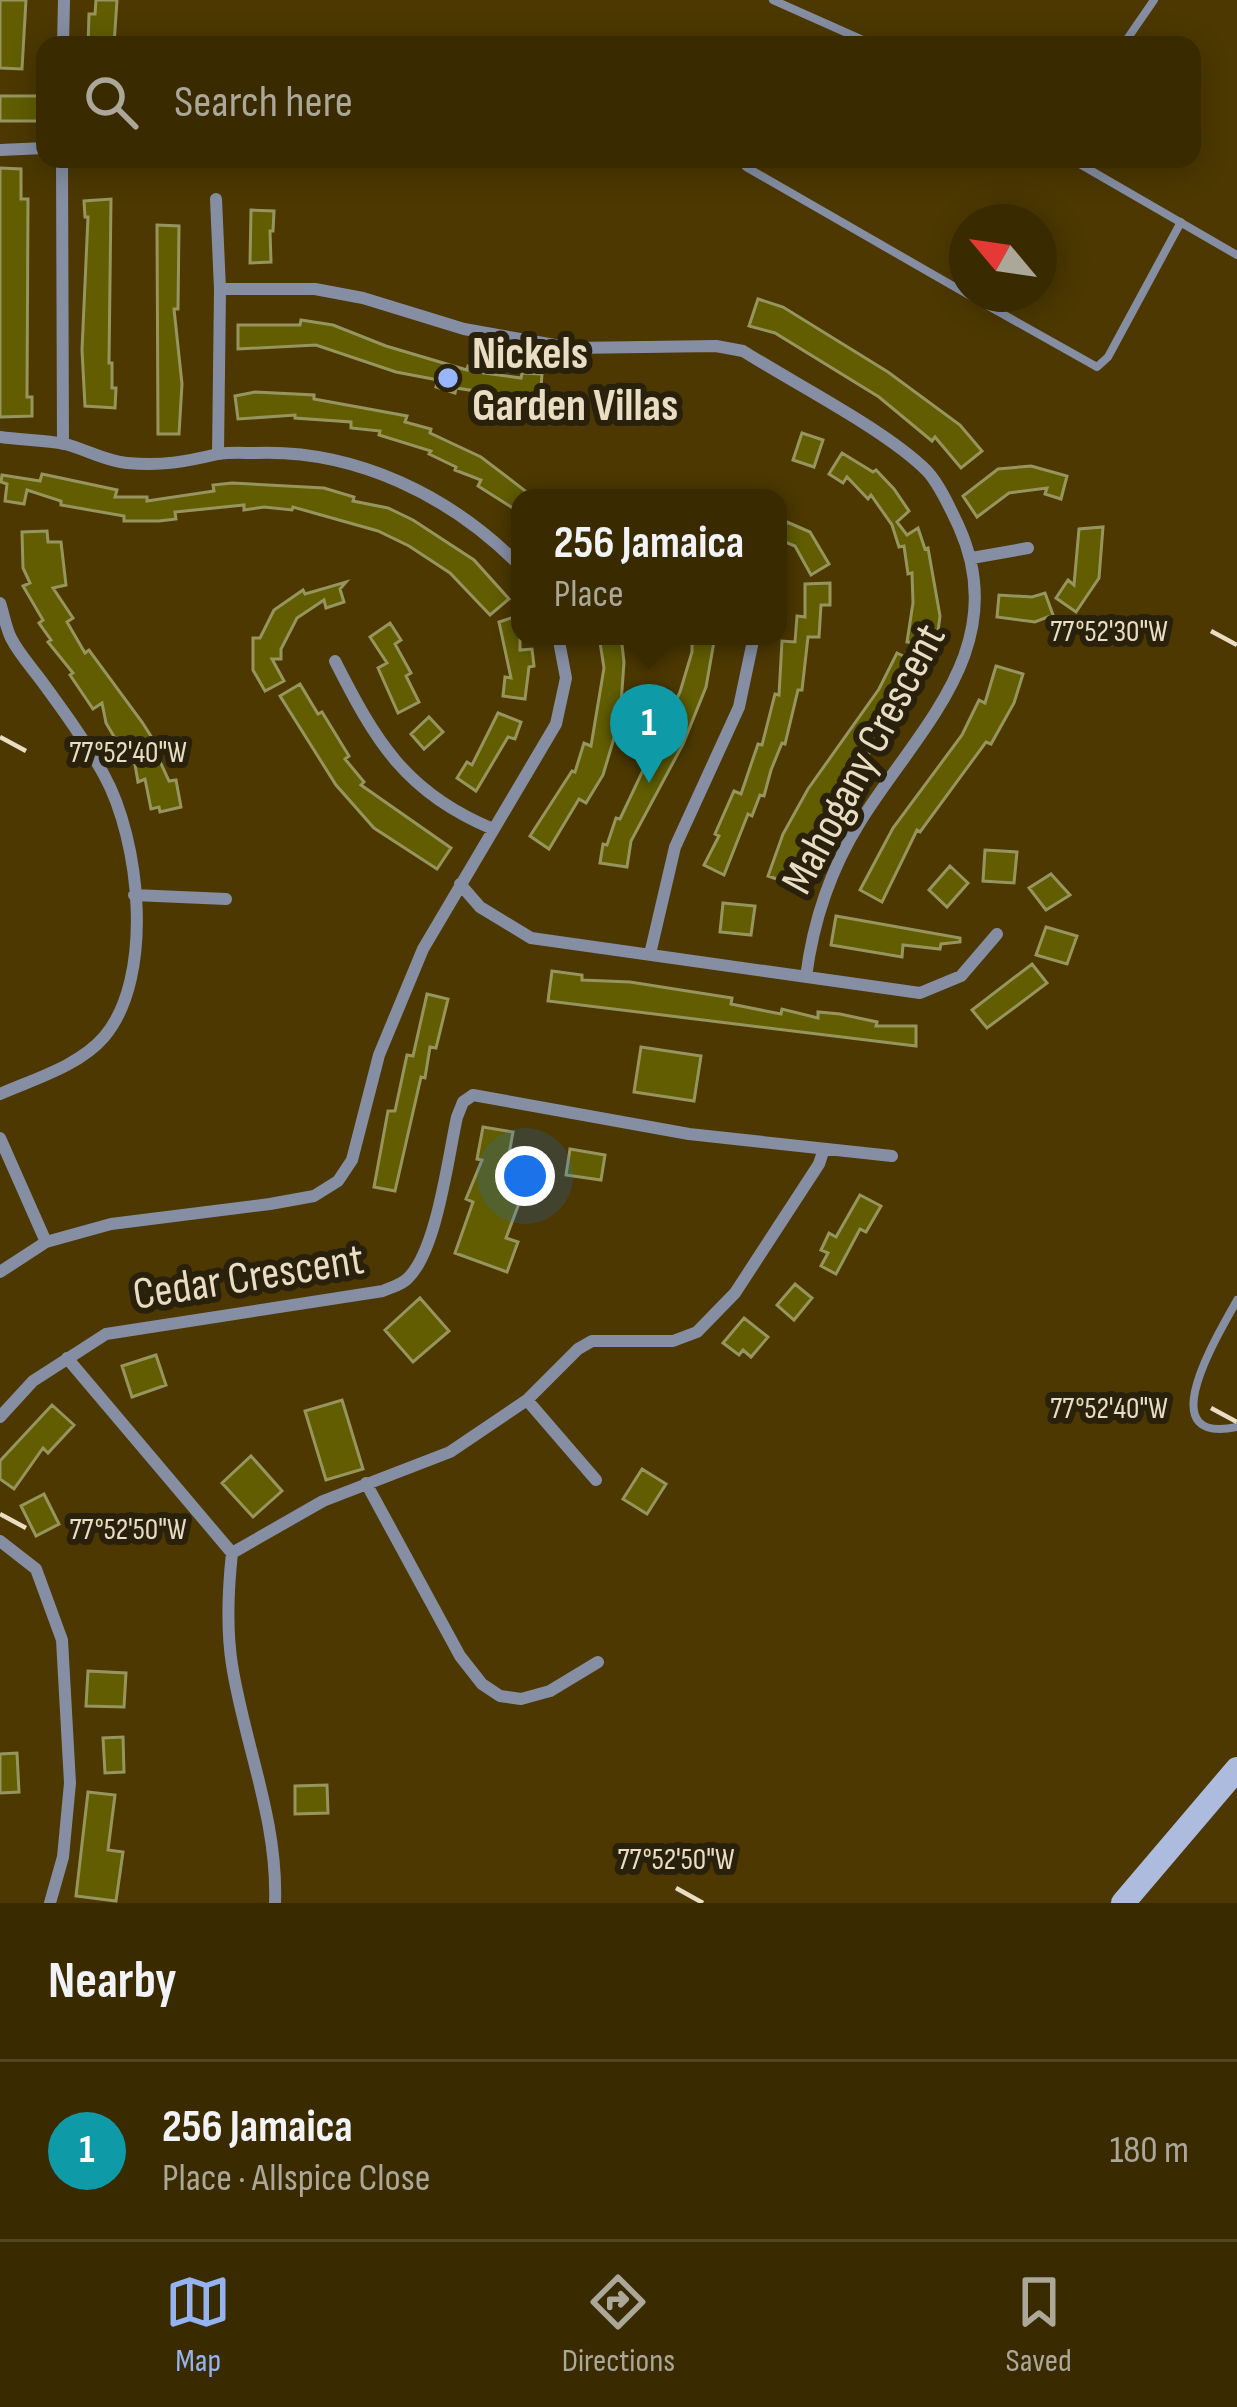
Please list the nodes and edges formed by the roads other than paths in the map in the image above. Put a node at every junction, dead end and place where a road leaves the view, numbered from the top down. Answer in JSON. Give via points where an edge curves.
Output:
{"nodes":[{"id":1,"x":64,"y":0,"type":"edge"},
{"id":2,"x":773,"y":0,"type":"edge"},
{"id":3,"x":1154,"y":0,"type":"edge"},
{"id":4,"x":63,"y":36,"type":"edge"},
{"id":5,"x":854,"y":36,"type":"edge"},
{"id":6,"x":1129,"y":36,"type":"edge"},
{"id":7,"x":36,"y":148,"type":"edge"},
{"id":8,"x":0,"y":150,"type":"edge"},
{"id":9,"x":62,"y":168,"type":"edge"},
{"id":10,"x":749,"y":168,"type":"edge"},
{"id":11,"x":1086,"y":168,"type":"edge"},
{"id":12,"x":216,"y":199,"type":"dead end"},
{"id":13,"x":1181,"y":223,"type":"junction"},
{"id":14,"x":1237,"y":255,"type":"edge"},
{"id":15,"x":949,"y":284,"type":"edge"},
{"id":16,"x":220,"y":289,"type":"junction"},
{"id":17,"x":999,"y":312,"type":"edge"},
{"id":18,"x":0,"y":437,"type":"edge"},
{"id":19,"x":63,"y":444,"type":"junction"},
{"id":20,"x":218,"y":454,"type":"junction"},
{"id":21,"x":1028,"y":548,"type":"dead end"},
{"id":22,"x":511,"y":557,"type":"edge"},
{"id":23,"x":972,"y":558,"type":"junction"},
{"id":24,"x":0,"y":604,"type":"edge"},
{"id":25,"x":561,"y":645,"type":"edge"},
{"id":26,"x":752,"y":645,"type":"edge"},
{"id":27,"x":335,"y":662,"type":"dead end"},
{"id":28,"x":493,"y":829,"type":"junction"},
{"id":29,"x":460,"y":884,"type":"junction"},
{"id":30,"x":134,"y":896,"type":"junction"},
{"id":31,"x":226,"y":899,"type":"dead end"},
{"id":32,"x":997,"y":934,"type":"dead end"},
{"id":33,"x":650,"y":955,"type":"junction"},
{"id":34,"x":806,"y":977,"type":"junction"},
{"id":35,"x":0,"y":1094,"type":"edge"},
{"id":36,"x":0,"y":1138,"type":"edge"},
{"id":37,"x":824,"y":1149,"type":"junction"},
{"id":38,"x":892,"y":1156,"type":"dead end"},
{"id":39,"x":46,"y":1242,"type":"junction"},
{"id":40,"x":0,"y":1272,"type":"edge"},
{"id":41,"x":1237,"y":1300,"type":"edge"},
{"id":42,"x":68,"y":1358,"type":"junction"},
{"id":43,"x":527,"y":1400,"type":"junction"},
{"id":44,"x":0,"y":1417,"type":"edge"},
{"id":45,"x":1237,"y":1427,"type":"edge"},
{"id":46,"x":596,"y":1480,"type":"dead end"},
{"id":47,"x":366,"y":1484,"type":"junction"},
{"id":48,"x":0,"y":1541,"type":"edge"},
{"id":49,"x":232,"y":1552,"type":"junction"},
{"id":50,"x":598,"y":1661,"type":"dead end"},
{"id":51,"x":1237,"y":1769,"type":"edge"},
{"id":52,"x":50,"y":1903,"type":"edge"},
{"id":53,"x":274,"y":1903,"type":"edge"},
{"id":54,"x":1124,"y":1903,"type":"edge"}],
"edges":[{"from":1,"to":4,"type":"street"},
{"from":2,"to":5,"type":"lane"},
{"from":3,"to":6,"type":"lane"},
{"from":7,"to":8,"type":"street"},
{"from":9,"to":19,"type":"street"},
{"from":10,"to":15,"type":"lane"},
{"from":11,"to":13,"type":"lane"},
{"from":12,"to":16,"type":"street"},
{"from":13,"to":14,"type":"lane"},
{"from":13,"to":17,"type":"lane","via":[[1097,367]]},
{"from":16,"to":20,"type":"street"},
{"from":16,"to":23,"type":"street","name":"Mahogany Crescent","via":[[315,289],[572,348],[742,351],[929,473]]},
{"from":18,"to":19,"type":"street"},
{"from":19,"to":20,"type":"street","via":[[121,463]]},
{"from":20,"to":22,"type":"street","via":[[311,454],[400,480],[454,510]]},
{"from":21,"to":23,"type":"street"},
{"from":23,"to":34,"type":"street","name":"Mahogany Crescent","via":[[976,618],[961,668],[858,824],[812,929]]},
{"from":24,"to":30,"type":"street","via":[[12,640],[74,725],[119,806]]},
{"from":25,"to":28,"type":"street","via":[[566,677],[556,724]]},
{"from":26,"to":33,"type":"street","via":[[739,707],[675,847]]},
{"from":27,"to":28,"type":"street","via":[[386,752],[413,782]]},
{"from":28,"to":29,"type":"street"},
{"from":29,"to":33,"type":"street","via":[[480,907],[531,938]]},
{"from":29,"to":39,"type":"street","via":[[379,1055],[352,1160],[338,1181],[314,1196],[111,1224]]},
{"from":30,"to":31,"type":"street"},
{"from":30,"to":35,"type":"street","via":[[128,998],[102,1039]]},
{"from":32,"to":34,"type":"street","via":[[961,976],[920,993]]},
{"from":33,"to":34,"type":"street"},
{"from":36,"to":39,"type":"street"},
{"from":37,"to":38,"type":"street"},
{"from":37,"to":42,"type":"street","name":"Cedar Crescent","via":[[472,1095],[457,1117],[435,1222],[406,1282],[106,1334]]},
{"from":37,"to":43,"type":"street","via":[[734,1293],[697,1332],[673,1341],[592,1341]]},
{"from":39,"to":40,"type":"street"},
{"from":41,"to":45,"type":"lane","via":[[1192,1393],[1202,1421]]},
{"from":42,"to":44,"type":"street","name":"Cedar Crescent"},
{"from":42,"to":49,"type":"street"},
{"from":43,"to":46,"type":"street"},
{"from":43,"to":47,"type":"street","via":[[450,1452]]},
{"from":47,"to":49,"type":"street"},
{"from":47,"to":50,"type":"street","via":[[482,1684],[521,1699]]},
{"from":48,"to":52,"type":"street","via":[[36,1569],[62,1640],[70,1784]]},
{"from":49,"to":53,"type":"street","via":[[232,1664],[270,1823]]},
{"from":51,"to":54,"type":"street"}]}
